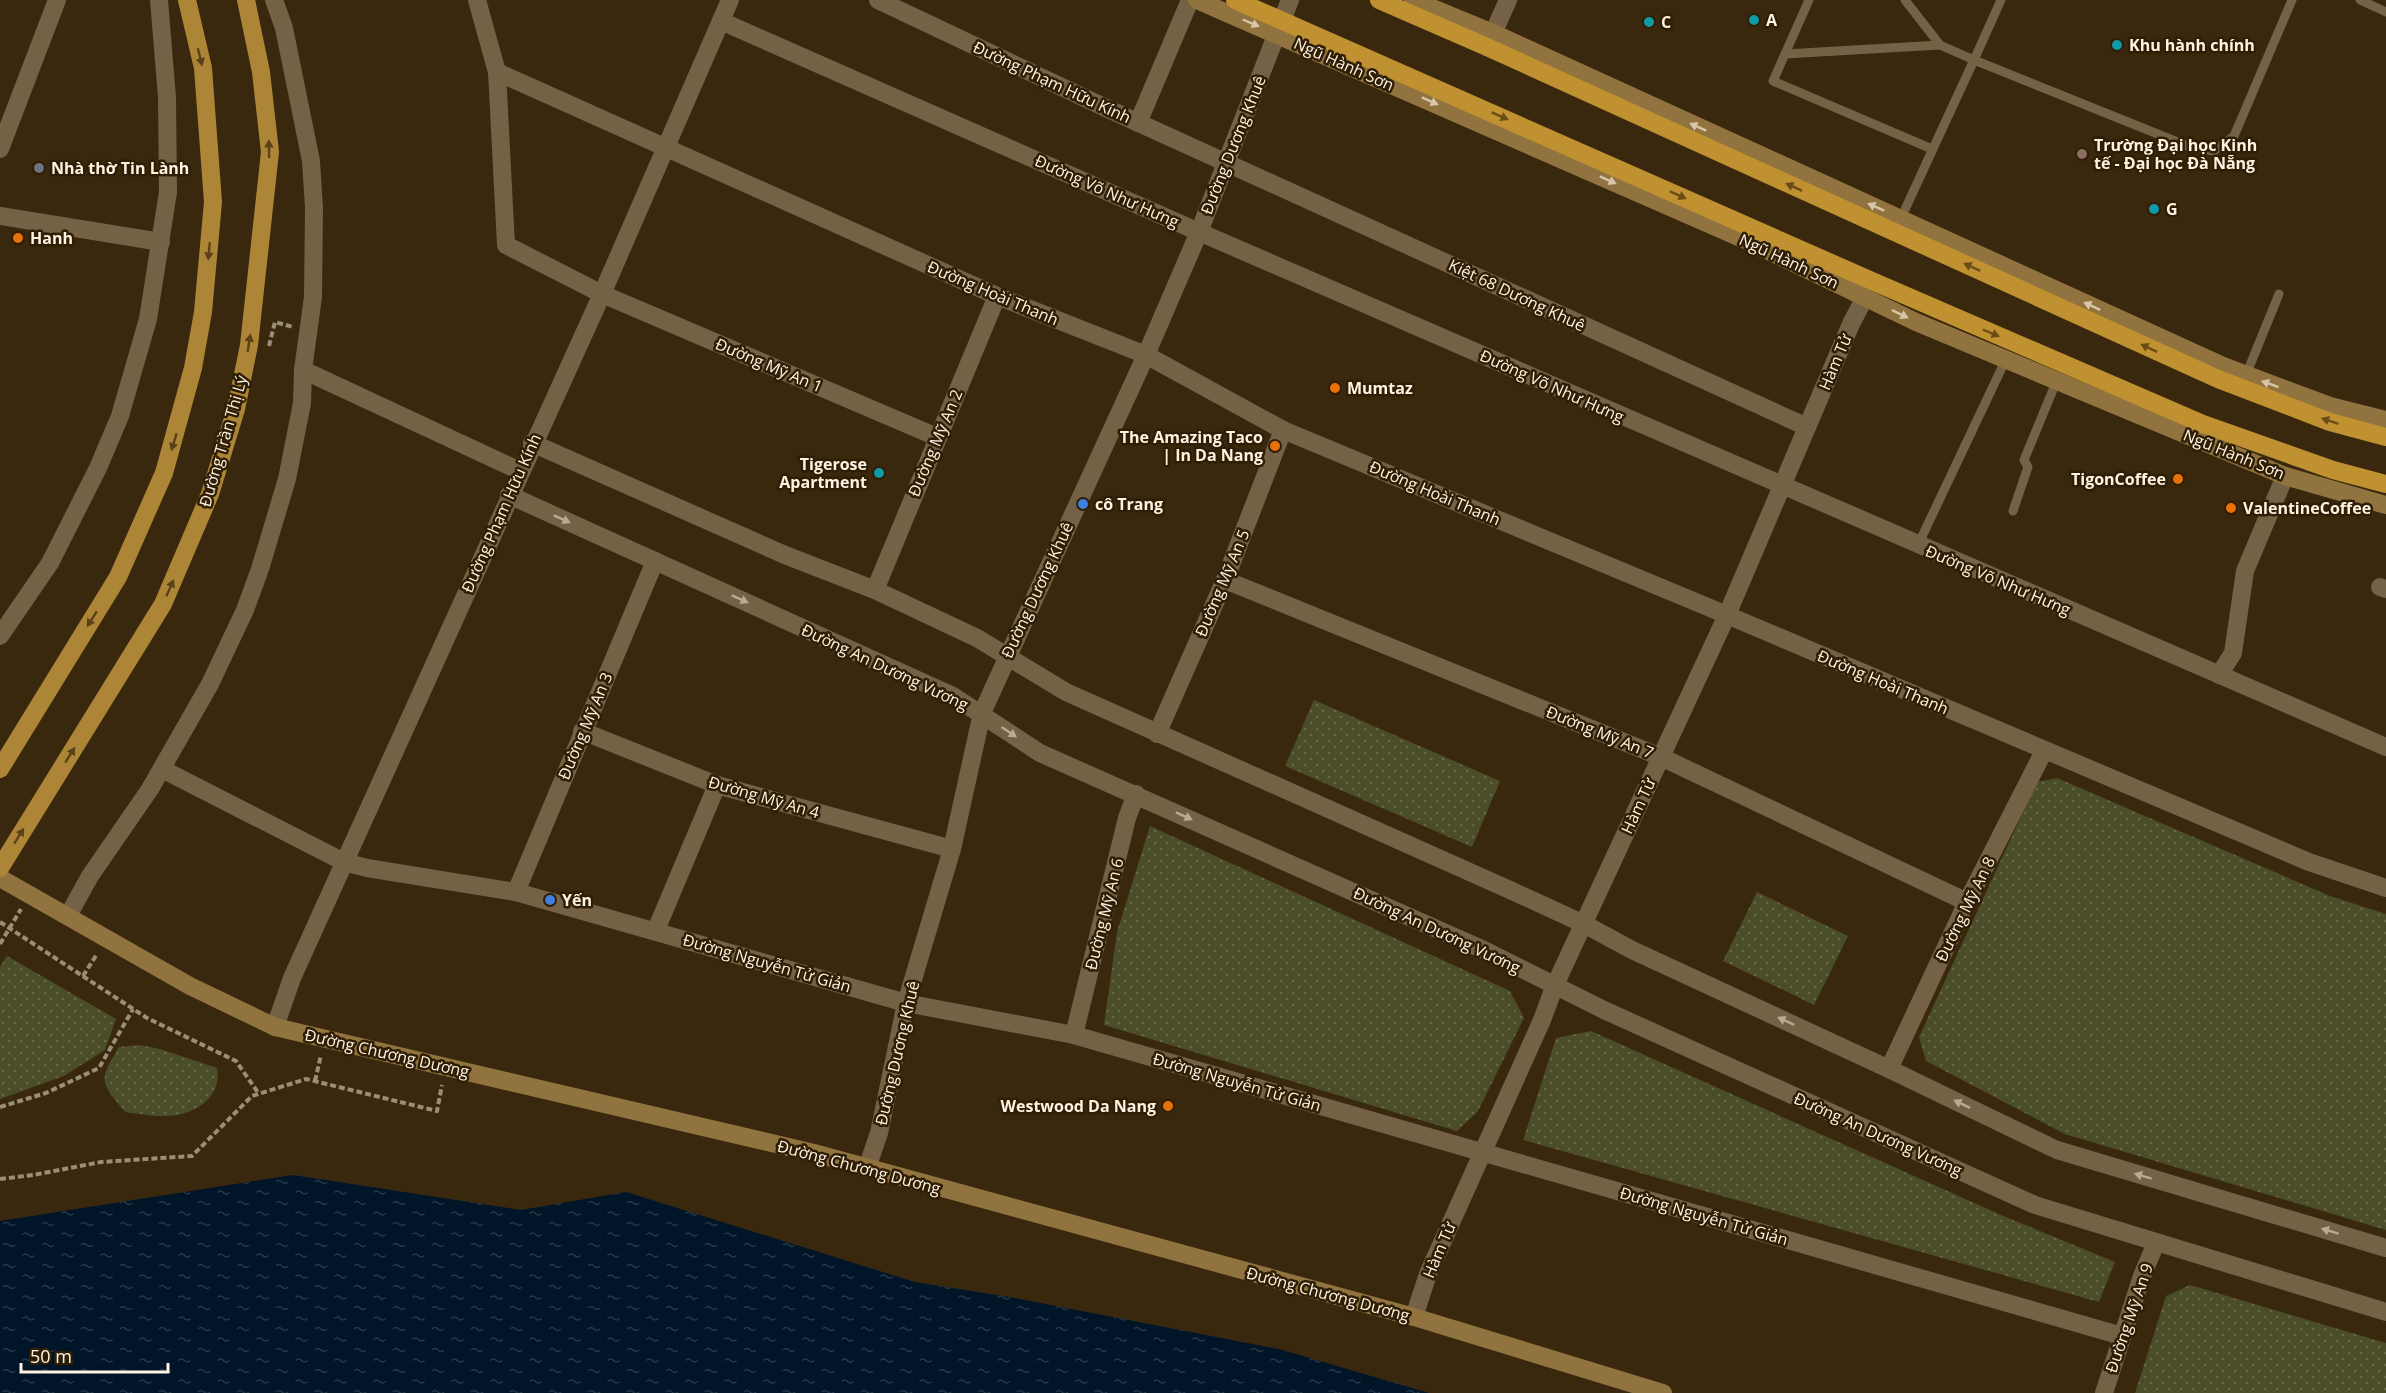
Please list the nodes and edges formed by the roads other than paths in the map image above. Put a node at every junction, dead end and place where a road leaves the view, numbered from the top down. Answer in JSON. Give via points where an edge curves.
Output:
{"nodes":[{"id":1,"x":57,"y":0,"type":"edge"},
{"id":2,"x":159,"y":0,"type":"edge"},
{"id":3,"x":186,"y":0,"type":"edge"},
{"id":4,"x":246,"y":0,"type":"edge"},
{"id":5,"x":274,"y":0,"type":"edge"},
{"id":6,"x":477,"y":0,"type":"edge"},
{"id":7,"x":730,"y":0,"type":"edge"},
{"id":8,"x":878,"y":0,"type":"edge"},
{"id":9,"x":1190,"y":0,"type":"edge"},
{"id":10,"x":1197,"y":0,"type":"edge"},
{"id":11,"x":1235,"y":0,"type":"edge"},
{"id":12,"x":1290,"y":0,"type":"edge"},
{"id":13,"x":1379,"y":0,"type":"edge"},
{"id":14,"x":1413,"y":0,"type":"edge"},
{"id":15,"x":1508,"y":0,"type":"edge"},
{"id":16,"x":1809,"y":0,"type":"edge"},
{"id":17,"x":1905,"y":0,"type":"edge"},
{"id":18,"x":2001,"y":0,"type":"edge"},
{"id":19,"x":2292,"y":0,"type":"edge"},
{"id":20,"x":2360,"y":0,"type":"edge"},
{"id":21,"x":2386,"y":12,"type":"edge"},
{"id":22,"x":721,"y":21,"type":"junction"},
{"id":23,"x":1280,"y":27,"type":"junction"},
{"id":24,"x":1490,"y":40,"type":"junction"},
{"id":25,"x":1940,"y":45,"type":"junction"},
{"id":26,"x":1785,"y":54,"type":"junction"},
{"id":27,"x":1974,"y":60,"type":"junction"},
{"id":28,"x":497,"y":72,"type":"junction"},
{"id":29,"x":1138,"y":123,"type":"junction"},
{"id":30,"x":665,"y":148,"type":"junction"},
{"id":31,"x":0,"y":149,"type":"edge"},
{"id":32,"x":1932,"y":149,"type":"junction"},
{"id":33,"x":1226,"y":162,"type":"junction"},
{"id":34,"x":0,"y":216,"type":"edge"},
{"id":35,"x":1898,"y":225,"type":"junction"},
{"id":36,"x":1199,"y":232,"type":"junction"},
{"id":37,"x":161,"y":242,"type":"junction"},
{"id":38,"x":1869,"y":289,"type":"junction"},
{"id":39,"x":602,"y":294,"type":"junction"},
{"id":40,"x":2280,"y":294,"type":"dead end"},
{"id":41,"x":997,"y":296,"type":"junction"},
{"id":42,"x":1146,"y":355,"type":"junction"},
{"id":43,"x":2006,"y":359,"type":"junction"},
{"id":44,"x":303,"y":370,"type":"junction"},
{"id":45,"x":2246,"y":375,"type":"junction"},
{"id":46,"x":2057,"y":380,"type":"junction"},
{"id":47,"x":2386,"y":420,"type":"edge"},
{"id":48,"x":1807,"y":427,"type":"junction"},
{"id":49,"x":1283,"y":430,"type":"junction"},
{"id":50,"x":937,"y":437,"type":"junction"},
{"id":51,"x":2386,"y":437,"type":"edge"},
{"id":52,"x":532,"y":443,"type":"junction"},
{"id":53,"x":520,"y":471,"type":"junction"},
{"id":54,"x":2285,"y":476,"type":"junction"},
{"id":55,"x":2386,"y":484,"type":"edge"},
{"id":56,"x":1782,"y":486,"type":"junction"},
{"id":57,"x":509,"y":495,"type":"junction"},
{"id":58,"x":2386,"y":505,"type":"edge"},
{"id":59,"x":2013,"y":512,"type":"dead end"},
{"id":60,"x":1918,"y":545,"type":"junction"},
{"id":61,"x":655,"y":561,"type":"junction"},
{"id":62,"x":1225,"y":580,"type":"junction"},
{"id":63,"x":875,"y":590,"type":"junction"},
{"id":64,"x":1727,"y":615,"type":"junction"},
{"id":65,"x":5,"y":616,"type":"edge"},
{"id":66,"x":0,"y":636,"type":"edge"},
{"id":67,"x":1007,"y":655,"type":"junction"},
{"id":68,"x":2219,"y":675,"type":"junction"},
{"id":69,"x":982,"y":713,"type":"junction"},
{"id":70,"x":582,"y":731,"type":"junction"},
{"id":71,"x":1157,"y":734,"type":"junction"},
{"id":72,"x":2386,"y":747,"type":"edge"},
{"id":73,"x":2044,"y":751,"type":"junction"},
{"id":74,"x":1661,"y":757,"type":"junction"},
{"id":75,"x":0,"y":769,"type":"edge"},
{"id":76,"x":162,"y":769,"type":"junction"},
{"id":77,"x":717,"y":785,"type":"junction"},
{"id":78,"x":1136,"y":794,"type":"junction"},
{"id":79,"x":952,"y":849,"type":"junction"},
{"id":80,"x":344,"y":862,"type":"junction"},
{"id":81,"x":0,"y":868,"type":"edge"},
{"id":82,"x":0,"y":878,"type":"edge"},
{"id":83,"x":2386,"y":888,"type":"edge"},
{"id":84,"x":516,"y":892,"type":"junction"},
{"id":85,"x":1967,"y":902,"type":"junction"},
{"id":86,"x":68,"y":916,"type":"junction"},
{"id":87,"x":1584,"y":924,"type":"junction"},
{"id":88,"x":656,"y":930,"type":"junction"},
{"id":89,"x":1555,"y":985,"type":"junction"},
{"id":90,"x":906,"y":1004,"type":"junction"},
{"id":91,"x":275,"y":1027,"type":"junction"},
{"id":92,"x":1074,"y":1035,"type":"junction"},
{"id":93,"x":1889,"y":1069,"type":"junction"},
{"id":94,"x":1482,"y":1153,"type":"junction"},
{"id":95,"x":867,"y":1168,"type":"junction"},
{"id":96,"x":2156,"y":1243,"type":"junction"},
{"id":97,"x":2386,"y":1248,"type":"edge"},
{"id":98,"x":2386,"y":1312,"type":"edge"},
{"id":99,"x":1414,"y":1317,"type":"junction"},
{"id":100,"x":2122,"y":1336,"type":"junction"},
{"id":101,"x":1663,"y":1393,"type":"edge"},
{"id":102,"x":2104,"y":1393,"type":"edge"}],
"edges":[{"from":1,"to":31,"type":"street"},
{"from":2,"to":37,"type":"street","via":[[167,97],[168,192]]},
{"from":3,"to":75,"type":"main road","one_way":true,"via":[[203,68],[213,202],[203,312],[188,388],[164,473],[118,577]]},
{"from":81,"to":4,"type":"main road","name":"Đường Trần Thị Lý","one_way":true,"via":[[163,604],[210,494],[236,409],[249,345],[270,152],[261,72]]},
{"from":5,"to":44,"type":"street","via":[[284,28],[311,161],[313,287]]},
{"from":6,"to":28,"type":"street"},
{"from":7,"to":22,"type":"street","name":"Đường Phạm Hữu Kính"},
{"from":8,"to":29,"type":"street","name":"Đường Phạm Hữu Kính"},
{"from":9,"to":29,"type":"street"},
{"from":10,"to":23,"type":"main road","name":"Ngũ Hành Sơn","one_way":true},
{"from":11,"to":23,"type":"highway","name":"Ngũ Hành Sơn"},
{"from":12,"to":23,"type":"street","name":"Đường Dương Khuê"},
{"from":13,"to":24,"type":"highway"},
{"from":14,"to":24,"type":"main road"},
{"from":15,"to":24,"type":"street"},
{"from":16,"to":26,"type":"lane"},
{"from":17,"to":25,"type":"lane"},
{"from":18,"to":27,"type":"lane"},
{"from":19,"to":27,"type":"lane","via":[[2234,136],[2214,151],[2190,147]]},
{"from":20,"to":21,"type":"lane"},
{"from":22,"to":30,"type":"street","name":"Đường Phạm Hữu Kính"},
{"from":22,"to":36,"type":"street","name":"Đường Võ Như Hưng"},
{"from":23,"to":33,"type":"street","name":"Đường Dương Khuê"},
{"from":23,"to":38,"type":"highway","name":"Ngũ Hành Sơn","one_way":true},
{"from":35,"to":24,"type":"highway","one_way":true},
{"from":25,"to":26,"type":"lane"},
{"from":25,"to":27,"type":"lane"},
{"from":26,"to":32,"type":"lane","via":[[1773,81]]},
{"from":27,"to":32,"type":"lane"},
{"from":28,"to":30,"type":"street","name":"Đường Hoài Thanh"},
{"from":28,"to":39,"type":"street","name":"Đường Mỹ An 1","via":[[506,245]]},
{"from":29,"to":33,"type":"street","name":"Đường Phạm Hữu Kính"},
{"from":30,"to":39,"type":"street","name":"Đường Phạm Hữu Kính"},
{"from":30,"to":41,"type":"street","name":"Đường Hoài Thanh"},
{"from":32,"to":35,"type":"lane"},
{"from":33,"to":36,"type":"street","name":"Đường Dương Khuê"},
{"from":33,"to":48,"type":"street","name":"Kiệt 68 Dương Khuê"},
{"from":34,"to":37,"type":"street"},
{"from":45,"to":35,"type":"main road","one_way":true},
{"from":51,"to":35,"type":"highway","one_way":true,"via":[[2330,422],[2218,380]]},
{"from":36,"to":42,"type":"street","name":"Đường Dương Khuê"},
{"from":36,"to":56,"type":"street","name":"Đường Võ Như Hưng"},
{"from":37,"to":65,"type":"street","via":[[148,319],[120,416],[50,563]]},
{"from":38,"to":43,"type":"main road","name":"Ngũ Hành Sơn","one_way":true,"via":[[1916,321]]},
{"from":38,"to":48,"type":"street","name":"Hàm Tử"},
{"from":38,"to":55,"type":"highway","name":"Ngũ Hành Sơn","one_way":true,"via":[[2203,424],[2333,470]]},
{"from":39,"to":50,"type":"street","name":"Đường Mỹ An 1"},
{"from":39,"to":52,"type":"street","name":"Đường Phạm Hữu Kính"},
{"from":40,"to":45,"type":"lane"},
{"from":41,"to":42,"type":"street","name":"Đường Hoài Thanh"},
{"from":41,"to":50,"type":"street","name":"Đường Mỹ An 2"},
{"from":42,"to":49,"type":"street","name":"Đường Hoài Thanh"},
{"from":42,"to":67,"type":"street","name":"Đường Dương Khuê"},
{"from":43,"to":46,"type":"main road","name":"Ngũ Hành Sơn"},
{"from":43,"to":60,"type":"lane"},
{"from":44,"to":53,"type":"street"},
{"from":44,"to":76,"type":"street","via":[[302,403],[287,479],[260,569],[210,684]]},
{"from":47,"to":45,"type":"main road","one_way":true,"via":[[2330,406]]},
{"from":46,"to":54,"type":"main road","name":"Ngũ Hành Sơn"},
{"from":46,"to":59,"type":"lane","via":[[2024,460],[2028,467]]},
{"from":48,"to":56,"type":"street","name":"Hàm Tử"},
{"from":49,"to":62,"type":"street","name":"Đường Mỹ An 5"},
{"from":49,"to":64,"type":"street","name":"Đường Hoài Thanh"},
{"from":50,"to":63,"type":"street","name":"Đường Mỹ An 2"},
{"from":52,"to":53,"type":"street","name":"Đường Phạm Hữu Kính"},
{"from":52,"to":63,"type":"street","via":[[785,555]]},
{"from":53,"to":57,"type":"street","name":"Đường Phạm Hữu Kính"},
{"from":54,"to":58,"type":"main road","name":"Ngũ Hành Sơn"},
{"from":54,"to":68,"type":"street","via":[[2245,571],[2233,653]]},
{"from":56,"to":60,"type":"street","name":"Đường Võ Như Hưng"},
{"from":56,"to":64,"type":"street","name":"Hàm Tử"},
{"from":57,"to":61,"type":"street","name":"Đường An Dương Vương","one_way":true},
{"from":57,"to":80,"type":"street","name":"Đường Phạm Hữu Kính"},
{"from":60,"to":68,"type":"street","name":"Đường Võ Như Hưng"},
{"from":61,"to":69,"type":"street","name":"Đường An Dương Vương","one_way":true,"via":[[953,696]]},
{"from":61,"to":70,"type":"street","name":"Đường Mỹ An 3"},
{"from":62,"to":71,"type":"street","name":"Đường Mỹ An 5"},
{"from":62,"to":74,"type":"street","name":"Đường Mỹ An 7"},
{"from":63,"to":67,"type":"street"},
{"from":64,"to":73,"type":"street","name":"Đường Hoài Thanh"},
{"from":64,"to":74,"type":"street","name":"Hàm Tử"},
{"from":65,"to":66,"type":"street"},
{"from":67,"to":69,"type":"street","name":"Đường Dương Khuê"},
{"from":67,"to":71,"type":"street","via":[[1066,692]]},
{"from":68,"to":72,"type":"street","name":"Đường Võ Như Hưng"},
{"from":69,"to":78,"type":"street","name":"Đường An Dương Vương","one_way":true,"via":[[1040,753]]},
{"from":69,"to":79,"type":"street","name":"Đường Dương Khuê"},
{"from":70,"to":77,"type":"street","name":"Đường Mỹ An 4"},
{"from":70,"to":84,"type":"street","name":"Đường Mỹ An 3"},
{"from":71,"to":87,"type":"street"},
{"from":73,"to":83,"type":"street","name":"Đường Hoài Thanh","via":[[2309,862]]},
{"from":73,"to":85,"type":"street","name":"Đường Mỹ An 8"},
{"from":74,"to":85,"type":"street","name":"Đường Mỹ An 7"},
{"from":74,"to":87,"type":"street","name":"Hàm Tử"},
{"from":76,"to":80,"type":"street","name":"Đường Nguyễn Tử Giản"},
{"from":76,"to":86,"type":"street","via":[[90,876]]},
{"from":77,"to":79,"type":"street","name":"Đường Mỹ An 4"},
{"from":77,"to":88,"type":"street"},
{"from":78,"to":89,"type":"street","name":"Đường An Dương Vương","one_way":true},
{"from":78,"to":92,"type":"street","name":"Đường Mỹ An 6"},
{"from":79,"to":90,"type":"street","name":"Đường Dương Khuê"},
{"from":80,"to":84,"type":"street","name":"Đường Nguyễn Tử Giản"},
{"from":80,"to":91,"type":"street","name":"Đường Phạm Hữu Kính","via":[[292,978]]},
{"from":82,"to":86,"type":"main road","name":"Đường Chương Dương"},
{"from":84,"to":88,"type":"street","name":"Đường Nguyễn Tử Giản"},
{"from":85,"to":93,"type":"street","name":"Đường Mỹ An 8"},
{"from":86,"to":91,"type":"main road","name":"Đường Chương Dương","via":[[190,986]]},
{"from":87,"to":89,"type":"street","name":"Hàm Tử"},
{"from":93,"to":87,"type":"street","one_way":true},
{"from":88,"to":90,"type":"street","name":"Đường Nguyễn Tử Giản"},
{"from":89,"to":94,"type":"street","name":"Hàm Tử"},
{"from":89,"to":96,"type":"street","name":"Đường An Dương Vương","via":[[2035,1205]]},
{"from":90,"to":92,"type":"street","name":"Đường Nguyễn Tử Giản"},
{"from":90,"to":95,"type":"street","name":"Đường Dương Khuê","via":[[879,1133]]},
{"from":91,"to":95,"type":"main road","name":"Đường Chương Dương"},
{"from":92,"to":94,"type":"street","name":"Đường Nguyễn Tử Giản"},
{"from":97,"to":93,"type":"street","one_way":true,"via":[[2056,1150]]},
{"from":94,"to":99,"type":"street","name":"Hàm Tử","via":[[1428,1274]]},
{"from":94,"to":100,"type":"street","name":"Đường Nguyễn Tử Giản"},
{"from":95,"to":99,"type":"main road","name":"Đường Chương Dương"},
{"from":96,"to":98,"type":"street","name":"Đường An Dương Vương"},
{"from":96,"to":100,"type":"street","name":"Đường Mỹ An 9"},
{"from":99,"to":101,"type":"main road","name":"Đường Chương Dương"},
{"from":100,"to":102,"type":"street","name":"Đường Mỹ An 9"}]}
